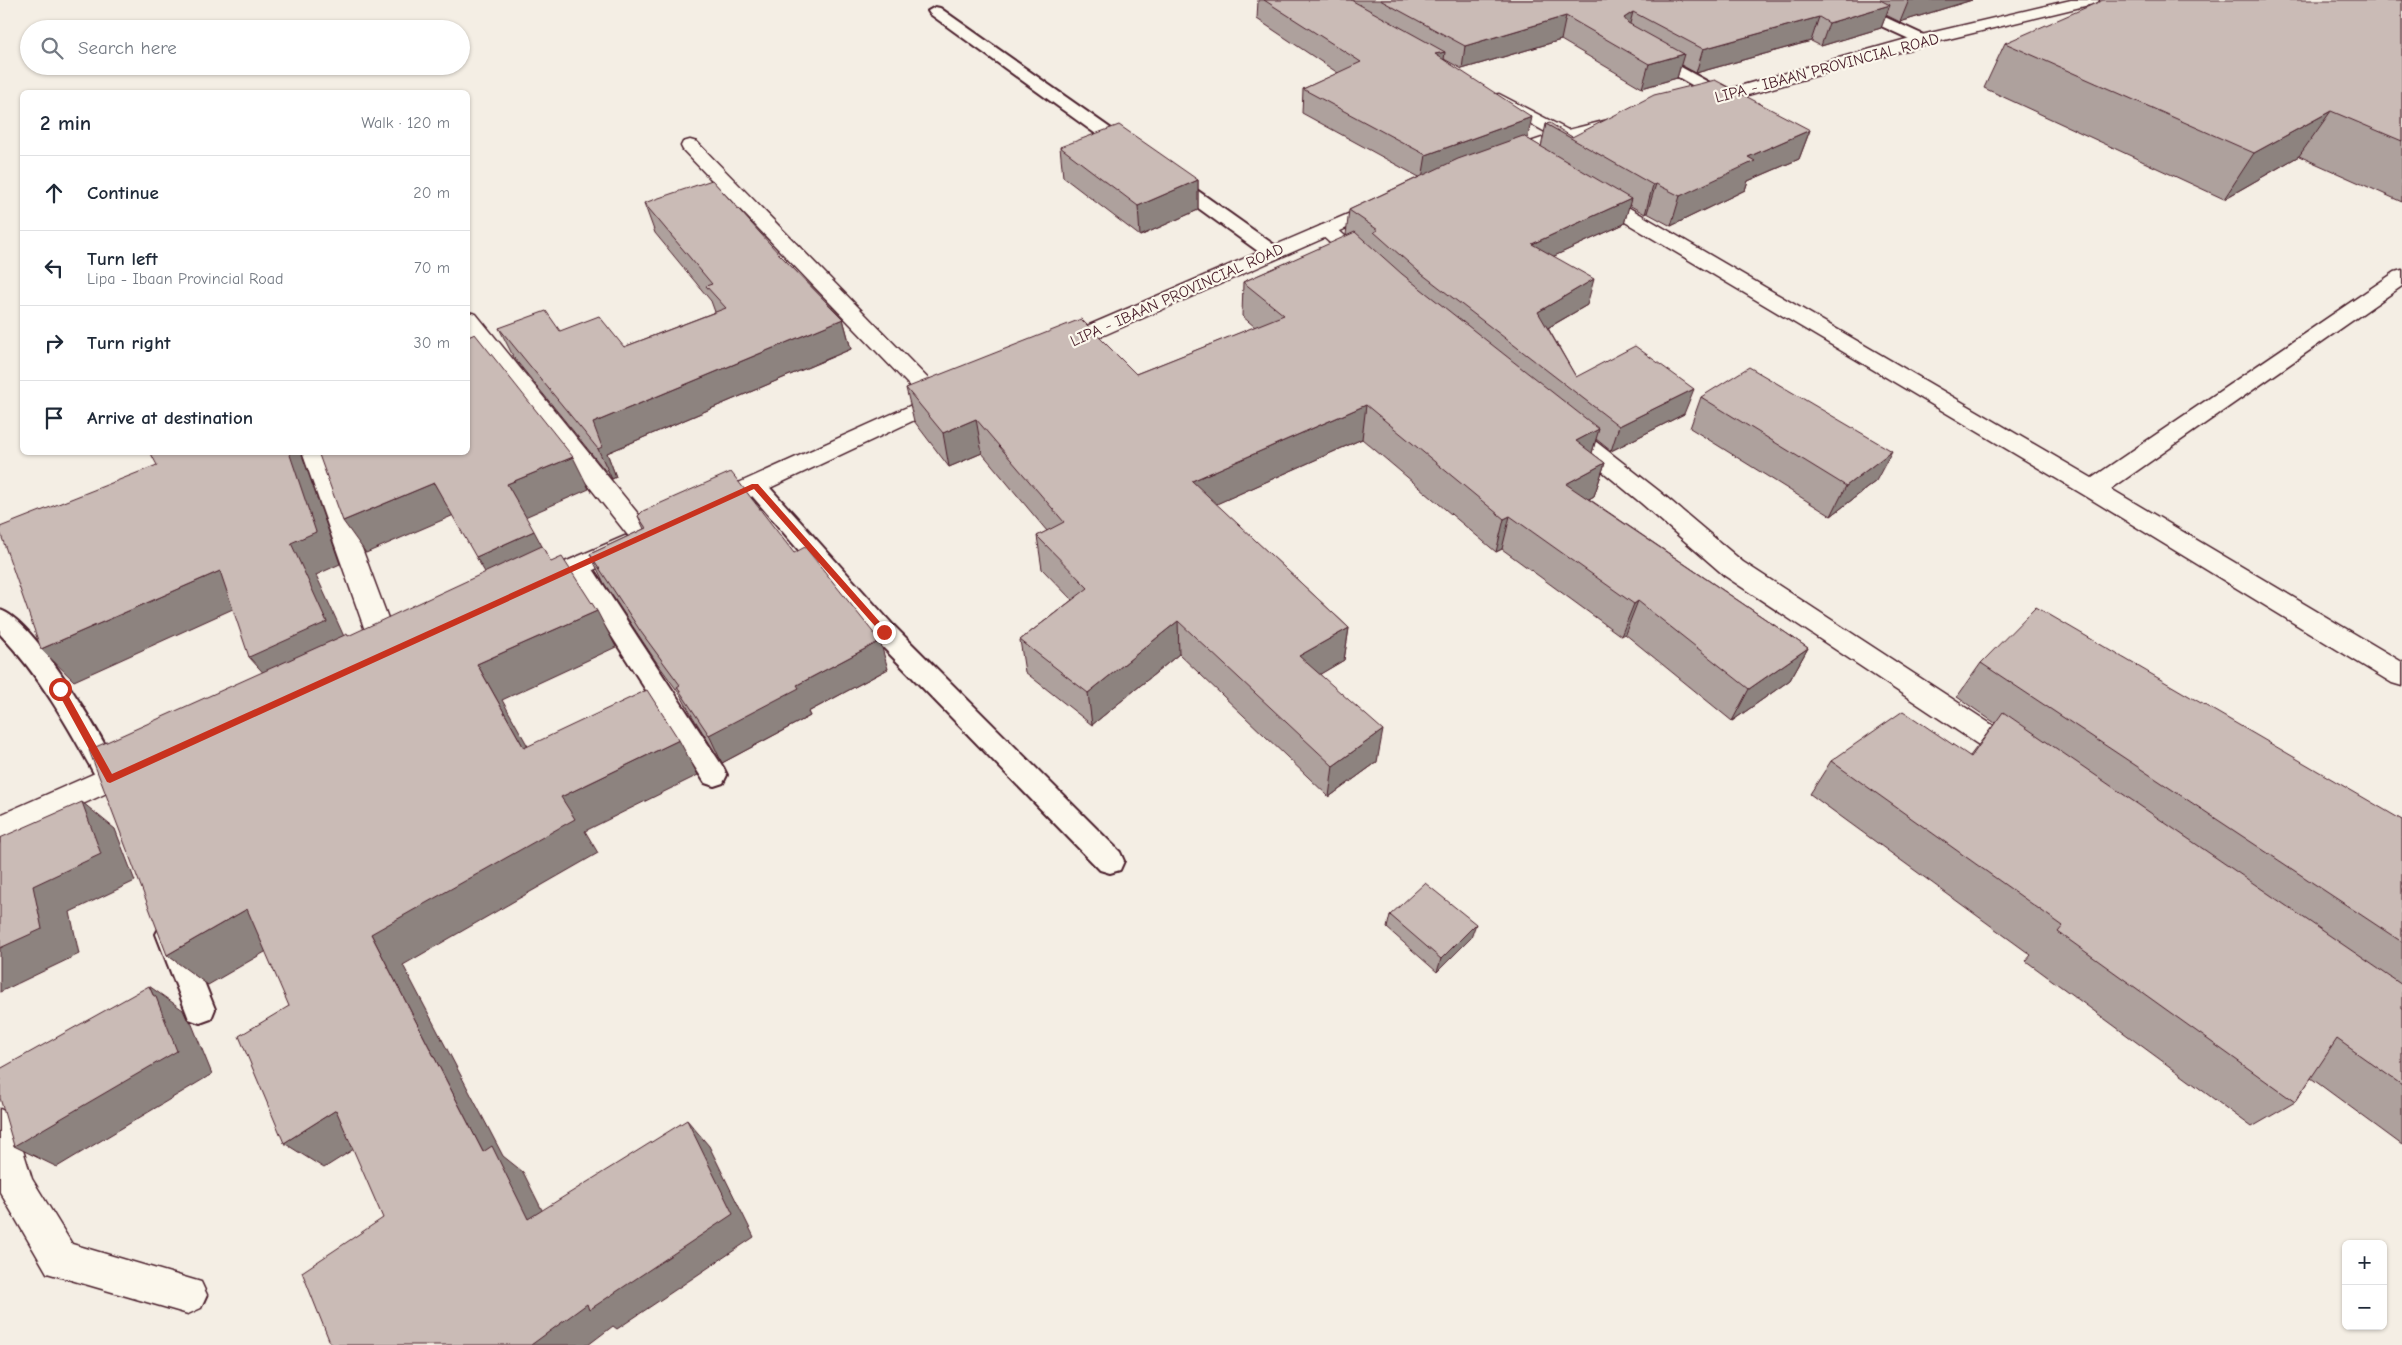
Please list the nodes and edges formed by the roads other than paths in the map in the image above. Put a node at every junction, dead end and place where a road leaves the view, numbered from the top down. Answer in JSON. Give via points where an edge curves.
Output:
{"nodes":[{"id":1,"x":1836,"y":0,"type":"edge"},
{"id":2,"x":2088,"y":0,"type":"edge"},
{"id":3,"x":935,"y":11,"type":"dead end"},
{"id":4,"x":1923,"y":40,"type":"junction"},
{"id":5,"x":1636,"y":47,"type":"edge"},
{"id":6,"x":1481,"y":88,"type":"edge"},
{"id":7,"x":1724,"y":97,"type":"junction"},
{"id":8,"x":1687,"y":106,"type":"edge"},
{"id":9,"x":1640,"y":117,"type":"edge"},
{"id":10,"x":1566,"y":136,"type":"junction"},
{"id":11,"x":690,"y":146,"type":"dead end"},
{"id":12,"x":1520,"y":152,"type":"junction"},
{"id":13,"x":1144,"y":161,"type":"edge"},
{"id":14,"x":1483,"y":165,"type":"edge"},
{"id":15,"x":1545,"y":167,"type":"edge"},
{"id":16,"x":1160,"y":172,"type":"edge"},
{"id":17,"x":1580,"y":187,"type":"edge"},
{"id":18,"x":1400,"y":198,"type":"edge"},
{"id":19,"x":1327,"y":230,"type":"junction"},
{"id":20,"x":1273,"y":253,"type":"junction"},
{"id":21,"x":2402,"y":276,"type":"edge"},
{"id":22,"x":1385,"y":282,"type":"edge"},
{"id":23,"x":470,"y":320,"type":"edge"},
{"id":24,"x":1036,"y":357,"type":"edge"},
{"id":25,"x":964,"y":388,"type":"edge"},
{"id":26,"x":936,"y":400,"type":"junction"},
{"id":27,"x":1543,"y":411,"type":"edge"},
{"id":28,"x":315,"y":455,"type":"edge"},
{"id":29,"x":755,"y":485,"type":"junction"},
{"id":30,"x":2093,"y":489,"type":"junction"},
{"id":31,"x":694,"y":513,"type":"edge"},
{"id":32,"x":578,"y":566,"type":"junction"},
{"id":33,"x":515,"y":595,"type":"edge"},
{"id":34,"x":0,"y":619,"type":"edge"},
{"id":35,"x":388,"y":653,"type":"edge"},
{"id":36,"x":2402,"y":675,"type":"edge"},
{"id":37,"x":155,"y":759,"type":"edge"},
{"id":38,"x":2037,"y":770,"type":"edge"},
{"id":39,"x":714,"y":775,"type":"dead end"},
{"id":40,"x":114,"y":788,"type":"junction"},
{"id":41,"x":0,"y":829,"type":"edge"},
{"id":42,"x":1110,"y":861,"type":"dead end"},
{"id":43,"x":161,"y":908,"type":"edge"},
{"id":44,"x":200,"y":1009,"type":"dead end"},
{"id":45,"x":0,"y":1127,"type":"edge"},
{"id":46,"x":188,"y":1295,"type":"dead end"}],
"edges":[{"from":1,"to":4,"type":"lane"},
{"from":2,"to":4,"type":"street","name":"LIPA - IBAAN PROVINCIAL ROAD"},
{"from":3,"to":13,"type":"lane"},
{"from":4,"to":7,"type":"street","name":"LIPA - IBAAN PROVINCIAL ROAD"},
{"from":5,"to":7,"type":"lane"},
{"from":6,"to":10,"type":"street"},
{"from":7,"to":8,"type":"street","name":"LIPA - IBAAN PROVINCIAL ROAD"},
{"from":9,"to":10,"type":"street"},
{"from":10,"to":12,"type":"street"},
{"from":11,"to":26,"type":"street"},
{"from":12,"to":14,"type":"street"},
{"from":12,"to":15,"type":"street"},
{"from":16,"to":20,"type":"lane"},
{"from":17,"to":30,"type":"street"},
{"from":18,"to":19,"type":"street","name":"LIPA - IBAAN PROVINCIAL ROAD"},
{"from":19,"to":20,"type":"street","name":"LIPA - IBAAN PROVINCIAL ROAD"},
{"from":19,"to":22,"type":"street"},
{"from":20,"to":24,"type":"street","name":"LIPA - IBAAN PROVINCIAL ROAD"},
{"from":21,"to":30,"type":"street"},
{"from":23,"to":32,"type":"street","via":[[651,533]]},
{"from":25,"to":26,"type":"street"},
{"from":26,"to":29,"type":"street"},
{"from":27,"to":38,"type":"street","via":[[1734,569]]},
{"from":28,"to":35,"type":"street"},
{"from":29,"to":31,"type":"street"},
{"from":29,"to":42,"type":"lane","via":[[884,632]]},
{"from":30,"to":36,"type":"street"},
{"from":32,"to":33,"type":"street"},
{"from":32,"to":39,"type":"lane"},
{"from":34,"to":40,"type":"lane","via":[[26,644],[60,689]]},
{"from":37,"to":40,"type":"street"},
{"from":40,"to":41,"type":"street"},
{"from":43,"to":44,"type":"lane"},
{"from":45,"to":46,"type":"street","via":[[16,1187],[60,1260]]}]}
